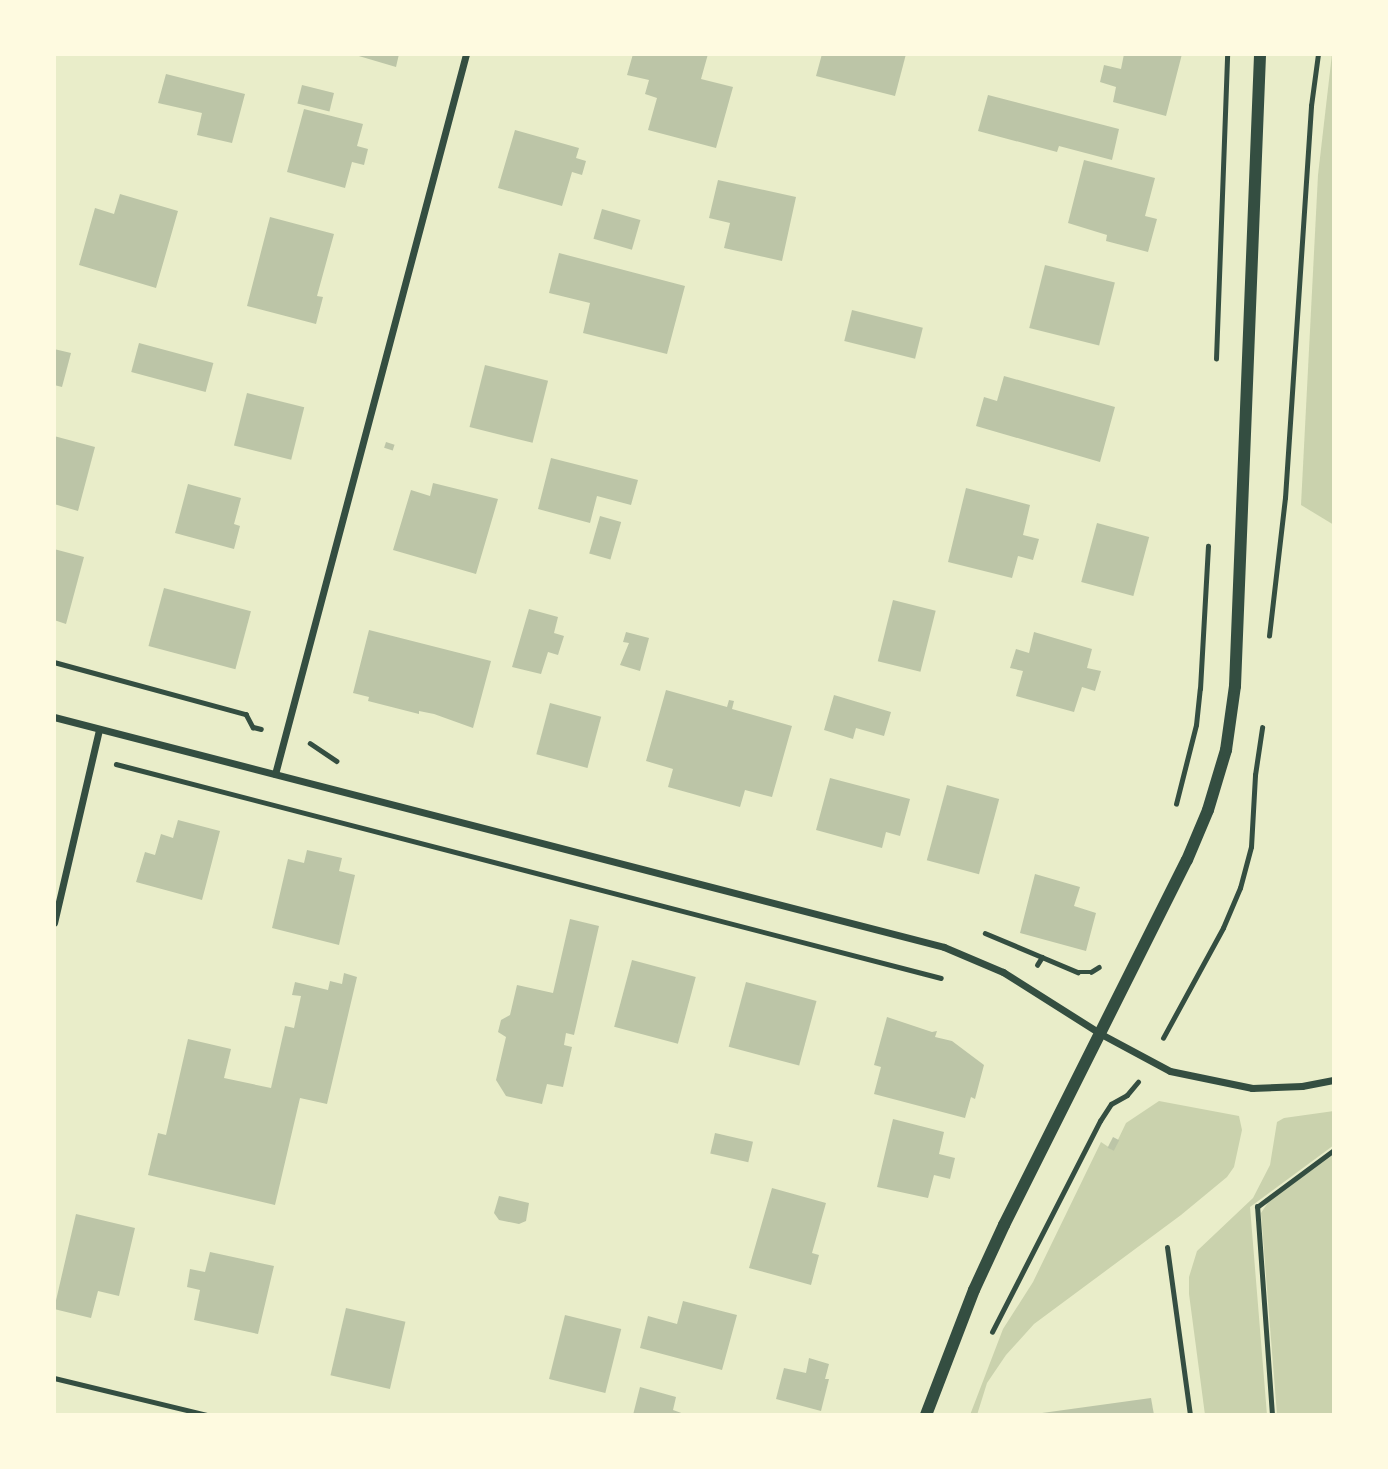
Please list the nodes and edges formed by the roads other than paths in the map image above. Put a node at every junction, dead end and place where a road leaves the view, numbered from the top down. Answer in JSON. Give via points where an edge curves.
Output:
{"nodes":[{"id":1,"x":466,"y":54,"type":"edge"},
{"id":2,"x":1260,"y":54,"type":"edge"},
{"id":3,"x":54,"y":717,"type":"edge"},
{"id":4,"x":99,"y":729,"type":"junction"},
{"id":5,"x":275,"y":774,"type":"junction"},
{"id":6,"x":54,"y":923,"type":"edge"},
{"id":7,"x":1101,"y":1034,"type":"junction"},
{"id":8,"x":1334,"y":1080,"type":"edge"},
{"id":9,"x":1167,"y":1247,"type":"dead end"},
{"id":10,"x":54,"y":1378,"type":"edge"},
{"id":11,"x":207,"y":1415,"type":"edge"},
{"id":12,"x":926,"y":1415,"type":"edge"},
{"id":13,"x":1190,"y":1415,"type":"edge"}],
"edges":[{"from":1,"to":5,"type":"street"},
{"from":2,"to":7,"type":"street","via":[[1236,673],[1226,750],[1188,860]]},
{"from":3,"to":4,"type":"street"},
{"from":4,"to":5,"type":"street"},
{"from":4,"to":6,"type":"street"},
{"from":5,"to":7,"type":"street","via":[[944,947],[984,962]]},
{"from":7,"to":8,"type":"street","via":[[1170,1071],[1230,1084],[1266,1088]]},
{"from":7,"to":12,"type":"street","via":[[974,1290]]},
{"from":9,"to":13,"type":"lane"},
{"from":10,"to":11,"type":"lane"}]}
